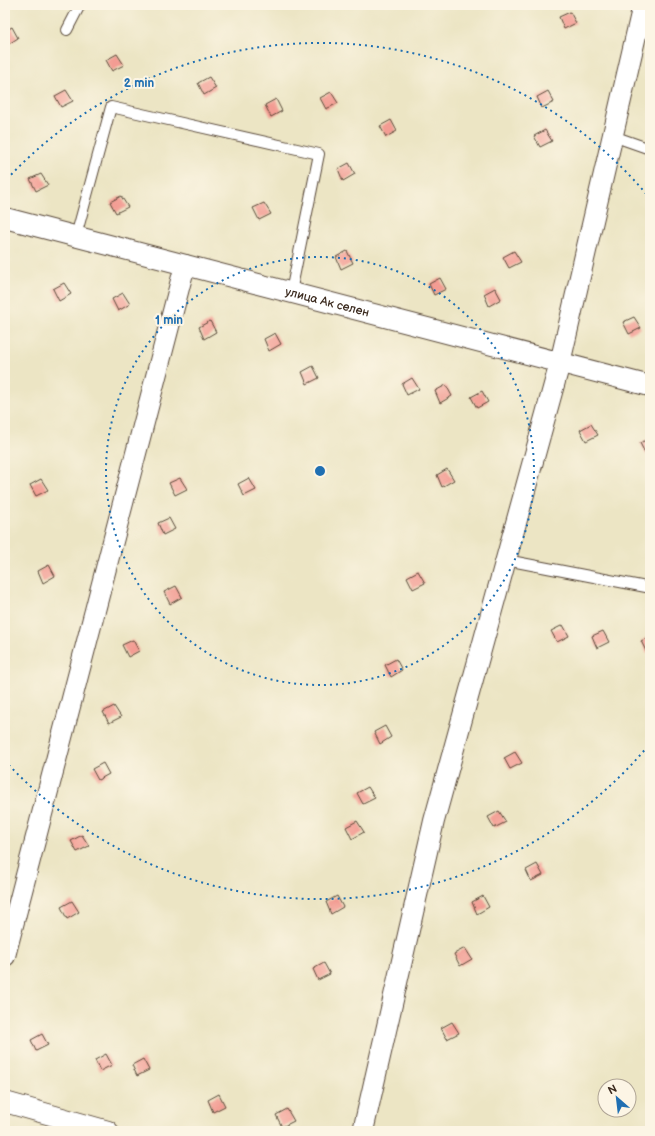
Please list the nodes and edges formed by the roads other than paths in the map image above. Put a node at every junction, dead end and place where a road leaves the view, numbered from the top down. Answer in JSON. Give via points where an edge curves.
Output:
{"nodes":[{"id":1,"x":80,"y":5,"type":"edge"},
{"id":2,"x":643,"y":5,"type":"edge"},
{"id":3,"x":67,"y":30,"type":"dead end"},
{"id":4,"x":613,"y":136,"type":"junction"},
{"id":5,"x":650,"y":149,"type":"edge"},
{"id":6,"x":5,"y":218,"type":"edge"},
{"id":7,"x":76,"y":236,"type":"junction"},
{"id":8,"x":185,"y":265,"type":"junction"},
{"id":9,"x":291,"y":292,"type":"junction"},
{"id":10,"x":560,"y":363,"type":"junction"},
{"id":11,"x":650,"y":386,"type":"edge"},
{"id":12,"x":506,"y":560,"type":"junction"},
{"id":13,"x":650,"y":586,"type":"edge"},
{"id":14,"x":5,"y":956,"type":"edge"},
{"id":15,"x":5,"y":1102,"type":"edge"},
{"id":16,"x":108,"y":1131,"type":"edge"},
{"id":17,"x":363,"y":1131,"type":"edge"}],
"edges":[{"from":1,"to":3,"type":"lane"},
{"from":2,"to":4,"type":"street"},
{"from":4,"to":5,"type":"lane"},
{"from":4,"to":10,"type":"street"},
{"from":6,"to":7,"type":"street","name":"улица Ак селен"},
{"from":7,"to":8,"type":"street","name":"улица Ак селен"},
{"from":7,"to":9,"type":"lane","via":[[111,107],[319,154]]},
{"from":8,"to":9,"type":"street","name":"улица Ак селен"},
{"from":8,"to":14,"type":"street"},
{"from":9,"to":10,"type":"street","name":"улица Ак селен"},
{"from":10,"to":11,"type":"street","name":"улица Ак селен"},
{"from":10,"to":12,"type":"street"},
{"from":12,"to":13,"type":"lane"},
{"from":12,"to":17,"type":"street","via":[[434,821]]},
{"from":15,"to":16,"type":"street"}]}
